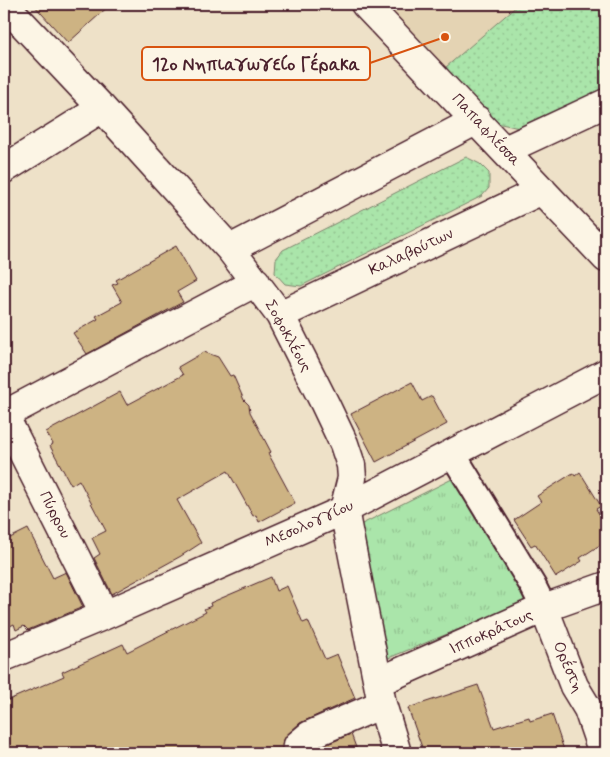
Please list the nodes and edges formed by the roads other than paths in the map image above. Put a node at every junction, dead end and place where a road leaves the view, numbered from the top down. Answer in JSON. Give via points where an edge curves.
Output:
{"nodes":[{"id":1,"x":4,"y":4,"type":"edge"},
{"id":2,"x":366,"y":4,"type":"edge"},
{"id":3,"x":606,"y":103,"type":"edge"},
{"id":4,"x":102,"y":108,"type":"junction"},
{"id":5,"x":477,"y":120,"type":"junction"},
{"id":6,"x":505,"y":150,"type":"junction"},
{"id":7,"x":4,"y":169,"type":"edge"},
{"id":8,"x":542,"y":190,"type":"junction"},
{"id":9,"x":230,"y":249,"type":"junction"},
{"id":10,"x":606,"y":258,"type":"edge"},
{"id":11,"x":256,"y":282,"type":"junction"},
{"id":12,"x":280,"y":314,"type":"junction"},
{"id":13,"x":606,"y":373,"type":"edge"},
{"id":14,"x":4,"y":415,"type":"edge"},
{"id":15,"x":452,"y":453,"type":"junction"},
{"id":16,"x":344,"y":510,"type":"junction"},
{"id":17,"x":606,"y":586,"type":"edge"},
{"id":18,"x":544,"y":608,"type":"junction"},
{"id":19,"x":105,"y":615,"type":"junction"},
{"id":20,"x":4,"y":657,"type":"edge"},
{"id":21,"x":380,"y":693,"type":"junction"},
{"id":22,"x":297,"y":753,"type":"edge"},
{"id":23,"x":397,"y":753,"type":"edge"},
{"id":24,"x":603,"y":753,"type":"edge"}],
"edges":[{"from":1,"to":4,"type":"street","name":"Σοφοκλέους"},
{"from":2,"to":5,"type":"street","name":"Παπαφλέσσα"},
{"from":3,"to":6,"type":"street"},
{"from":4,"to":7,"type":"street"},
{"from":4,"to":9,"type":"street","name":"Σοφοκλέους"},
{"from":5,"to":6,"type":"street","name":"Παπαφλέσσα"},
{"from":5,"to":9,"type":"street"},
{"from":6,"to":8,"type":"street","name":"Παπαφλέσσα"},
{"from":8,"to":10,"type":"street","name":"Παπαφλέσσα"},
{"from":8,"to":12,"type":"street","name":"Καλαβρύτων"},
{"from":9,"to":11,"type":"street","name":"Σοφοκλέους"},
{"from":11,"to":12,"type":"street","name":"Σοφοκλέους"},
{"from":11,"to":14,"type":"street"},
{"from":12,"to":16,"type":"street","name":"Σοφοκλέους","via":[[344,444],[351,465],[352,478]]},
{"from":13,"to":15,"type":"street","name":"Μεσολογγίου"},
{"from":14,"to":19,"type":"street","name":"Πύρρου"},
{"from":15,"to":16,"type":"street","name":"Μεσολογγίου"},
{"from":15,"to":18,"type":"street"},
{"from":16,"to":19,"type":"street","name":"Μεσολογγίου"},
{"from":16,"to":21,"type":"street","name":"Σοφοκλέους"},
{"from":17,"to":18,"type":"street","name":"Ιπποκράτους"},
{"from":18,"to":21,"type":"street","name":"Ιπποκράτους"},
{"from":18,"to":24,"type":"street","name":"Ορέστη","via":[[574,686],[588,709]]},
{"from":19,"to":20,"type":"street","name":"Μεσολογγίου"},
{"from":21,"to":22,"type":"street","name":"Ιπποκράτους","via":[[310,735],[298,745]]},
{"from":21,"to":23,"type":"street","name":"Σοφοκλέους"}]}
